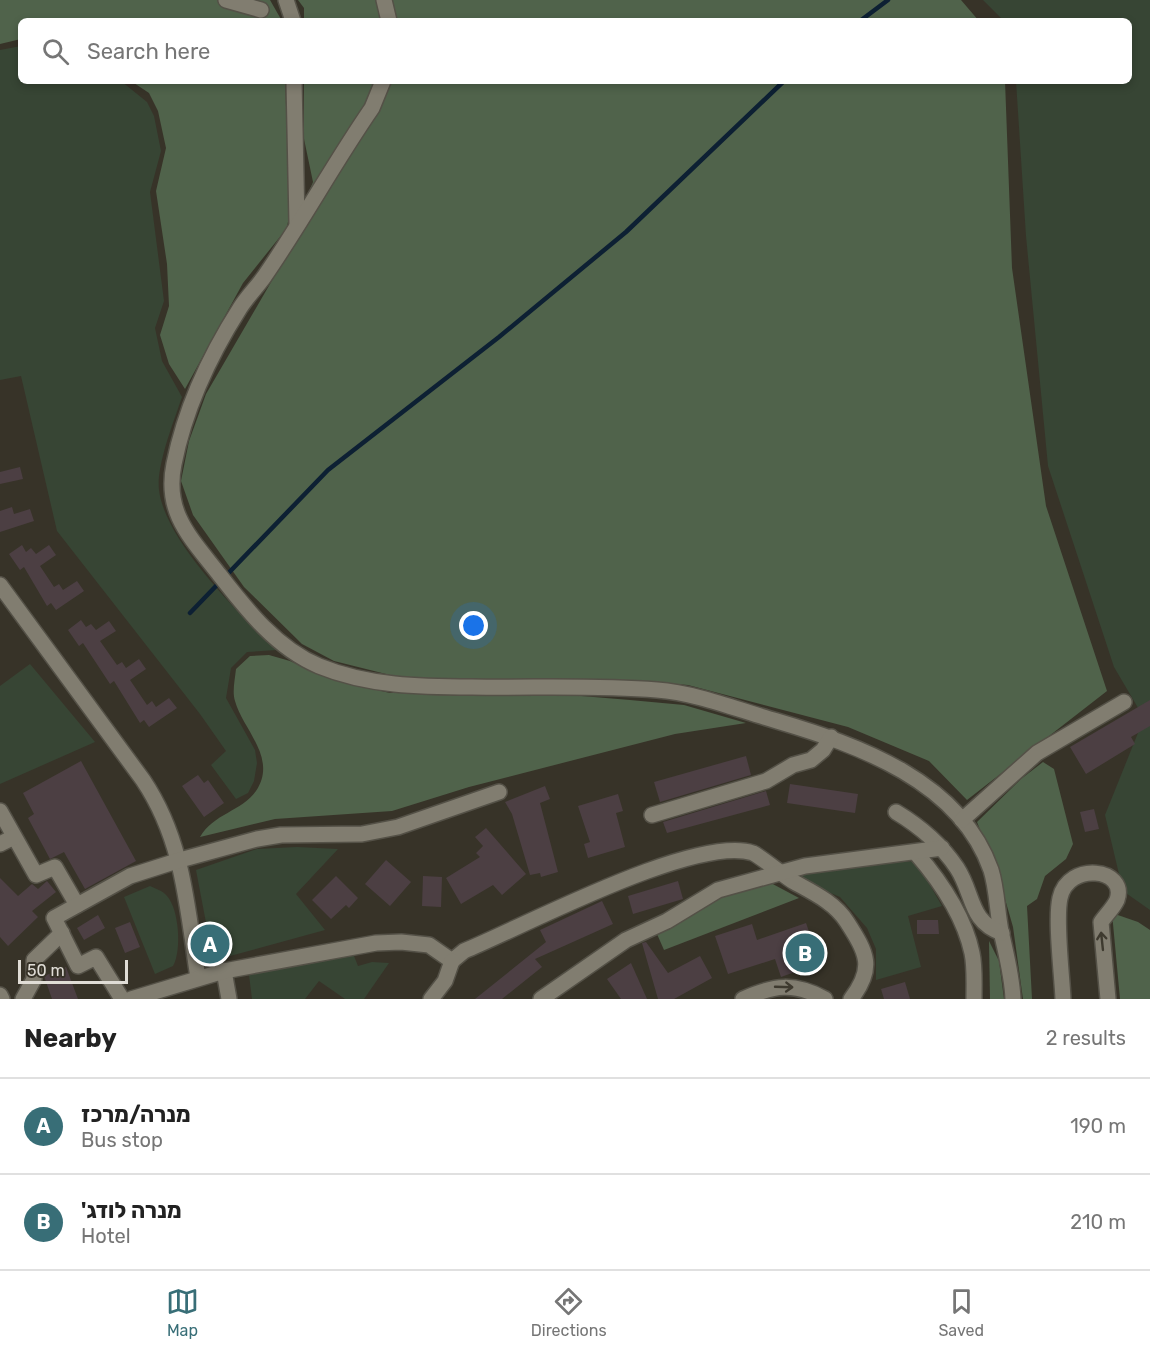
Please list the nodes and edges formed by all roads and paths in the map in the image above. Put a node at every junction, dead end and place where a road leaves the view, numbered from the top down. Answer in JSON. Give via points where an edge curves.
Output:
{"nodes":[{"id":1,"x":226,"y":0,"type":"edge"},
{"id":2,"x":286,"y":0,"type":"edge"},
{"id":3,"x":384,"y":0,"type":"edge"},
{"id":4,"x":261,"y":10,"type":"dead end"},
{"id":5,"x":292,"y":18,"type":"edge"},
{"id":6,"x":388,"y":18,"type":"edge"},
{"id":7,"x":294,"y":84,"type":"edge"},
{"id":8,"x":382,"y":84,"type":"edge"},
{"id":9,"x":297,"y":224,"type":"junction"},
{"id":10,"x":0,"y":585,"type":"edge"},
{"id":11,"x":1124,"y":702,"type":"dead end"},
{"id":12,"x":831,"y":737,"type":"junction"},
{"id":13,"x":499,"y":792,"type":"dead end"},
{"id":14,"x":0,"y":811,"type":"edge"},
{"id":15,"x":896,"y":812,"type":"dead end"},
{"id":16,"x":652,"y":815,"type":"dead end"},
{"id":17,"x":962,"y":820,"type":"junction"},
{"id":18,"x":14,"y":837,"type":"junction"},
{"id":19,"x":0,"y":844,"type":"edge"},
{"id":20,"x":942,"y":848,"type":"junction"},
{"id":21,"x":916,"y":853,"type":"junction"},
{"id":22,"x":180,"y":860,"type":"junction"},
{"id":23,"x":776,"y":872,"type":"junction"},
{"id":24,"x":77,"y":904,"type":"junction"},
{"id":25,"x":62,"y":933,"type":"junction"},
{"id":26,"x":1002,"y":933,"type":"junction"},
{"id":27,"x":452,"y":961,"type":"junction"},
{"id":28,"x":224,"y":971,"type":"junction"},
{"id":29,"x":198,"y":978,"type":"junction"},
{"id":30,"x":0,"y":995,"type":"edge"},
{"id":31,"x":143,"y":997,"type":"edge"},
{"id":32,"x":2,"y":999,"type":"edge"},
{"id":33,"x":23,"y":999,"type":"edge"},
{"id":34,"x":122,"y":999,"type":"edge"},
{"id":35,"x":230,"y":999,"type":"edge"},
{"id":36,"x":431,"y":999,"type":"edge"},
{"id":37,"x":541,"y":999,"type":"edge"},
{"id":38,"x":743,"y":999,"type":"edge"},
{"id":39,"x":825,"y":999,"type":"edge"},
{"id":40,"x":851,"y":999,"type":"edge"},
{"id":41,"x":974,"y":999,"type":"edge"},
{"id":42,"x":1013,"y":999,"type":"edge"},
{"id":43,"x":1063,"y":999,"type":"edge"},
{"id":44,"x":1108,"y":999,"type":"edge"}],
"edges":[{"from":1,"to":4,"type":"street"},
{"from":2,"to":5,"type":"street"},
{"from":3,"to":6,"type":"street"},
{"from":7,"to":9,"type":"street"},
{"from":8,"to":9,"type":"street","via":[[372,108]]},
{"from":9,"to":12,"type":"street","via":[[264,278],[242,305],[195,395],[173,467],[171,494],[176,517],[267,631],[317,665],[380,683],[661,690]]},
{"from":10,"to":22,"type":"street","via":[[155,798]]},
{"from":11,"to":17,"type":"street","via":[[1037,753]]},
{"from":12,"to":16,"type":"street","via":[[811,760],[793,765],[766,781]]},
{"from":12,"to":17,"type":"street","via":[[916,780]]},
{"from":13,"to":22,"type":"street","via":[[398,827],[362,834],[269,837]]},
{"from":14,"to":18,"type":"street"},
{"from":15,"to":20,"type":"street"},
{"from":17,"to":26,"type":"street","via":[[992,872]]},
{"from":18,"to":19,"type":"street"},
{"from":18,"to":24,"type":"street","via":[[36,875],[55,867]]},
{"from":20,"to":21,"type":"street"},
{"from":20,"to":26,"type":"street","via":[[966,883],[981,922]]},
{"from":21,"to":23,"type":"street","via":[[849,859]]},
{"from":21,"to":41,"type":"street","via":[[942,886],[964,925],[973,955]]},
{"from":22,"to":24,"type":"street","via":[[130,876]]},
{"from":22,"to":29,"type":"street"},
{"from":23,"to":27,"type":"street","via":[[754,854],[729,852],[688,858],[559,908],[464,951]]},
{"from":23,"to":37,"type":"street","via":[[702,898],[667,921],[626,940]]},
{"from":23,"to":40,"type":"street","via":[[823,898],[842,913],[854,932],[868,965],[864,983]]},
{"from":24,"to":25,"type":"street","via":[[54,918]]},
{"from":25,"to":33,"type":"street","via":[[34,960],[34,979]]},
{"from":25,"to":34,"type":"street","via":[[78,966],[96,957]]},
{"from":26,"to":42,"type":"street","via":[[1012,974]]},
{"from":27,"to":28,"type":"street","via":[[429,945],[402,942],[281,958]]},
{"from":27,"to":36,"type":"street","via":[[446,981]]},
{"from":28,"to":29,"type":"street"},
{"from":28,"to":35,"type":"street"},
{"from":29,"to":31,"type":"street"},
{"from":30,"to":32,"type":"street"},
{"from":38,"to":39,"type":"street","one_way":true,"via":[[776,987],[804,989]]},
{"from":44,"to":43,"type":"street","one_way":true,"via":[[1101,922],[1117,900],[1118,892],[1113,881],[1094,873],[1076,877],[1060,896]]}]}
